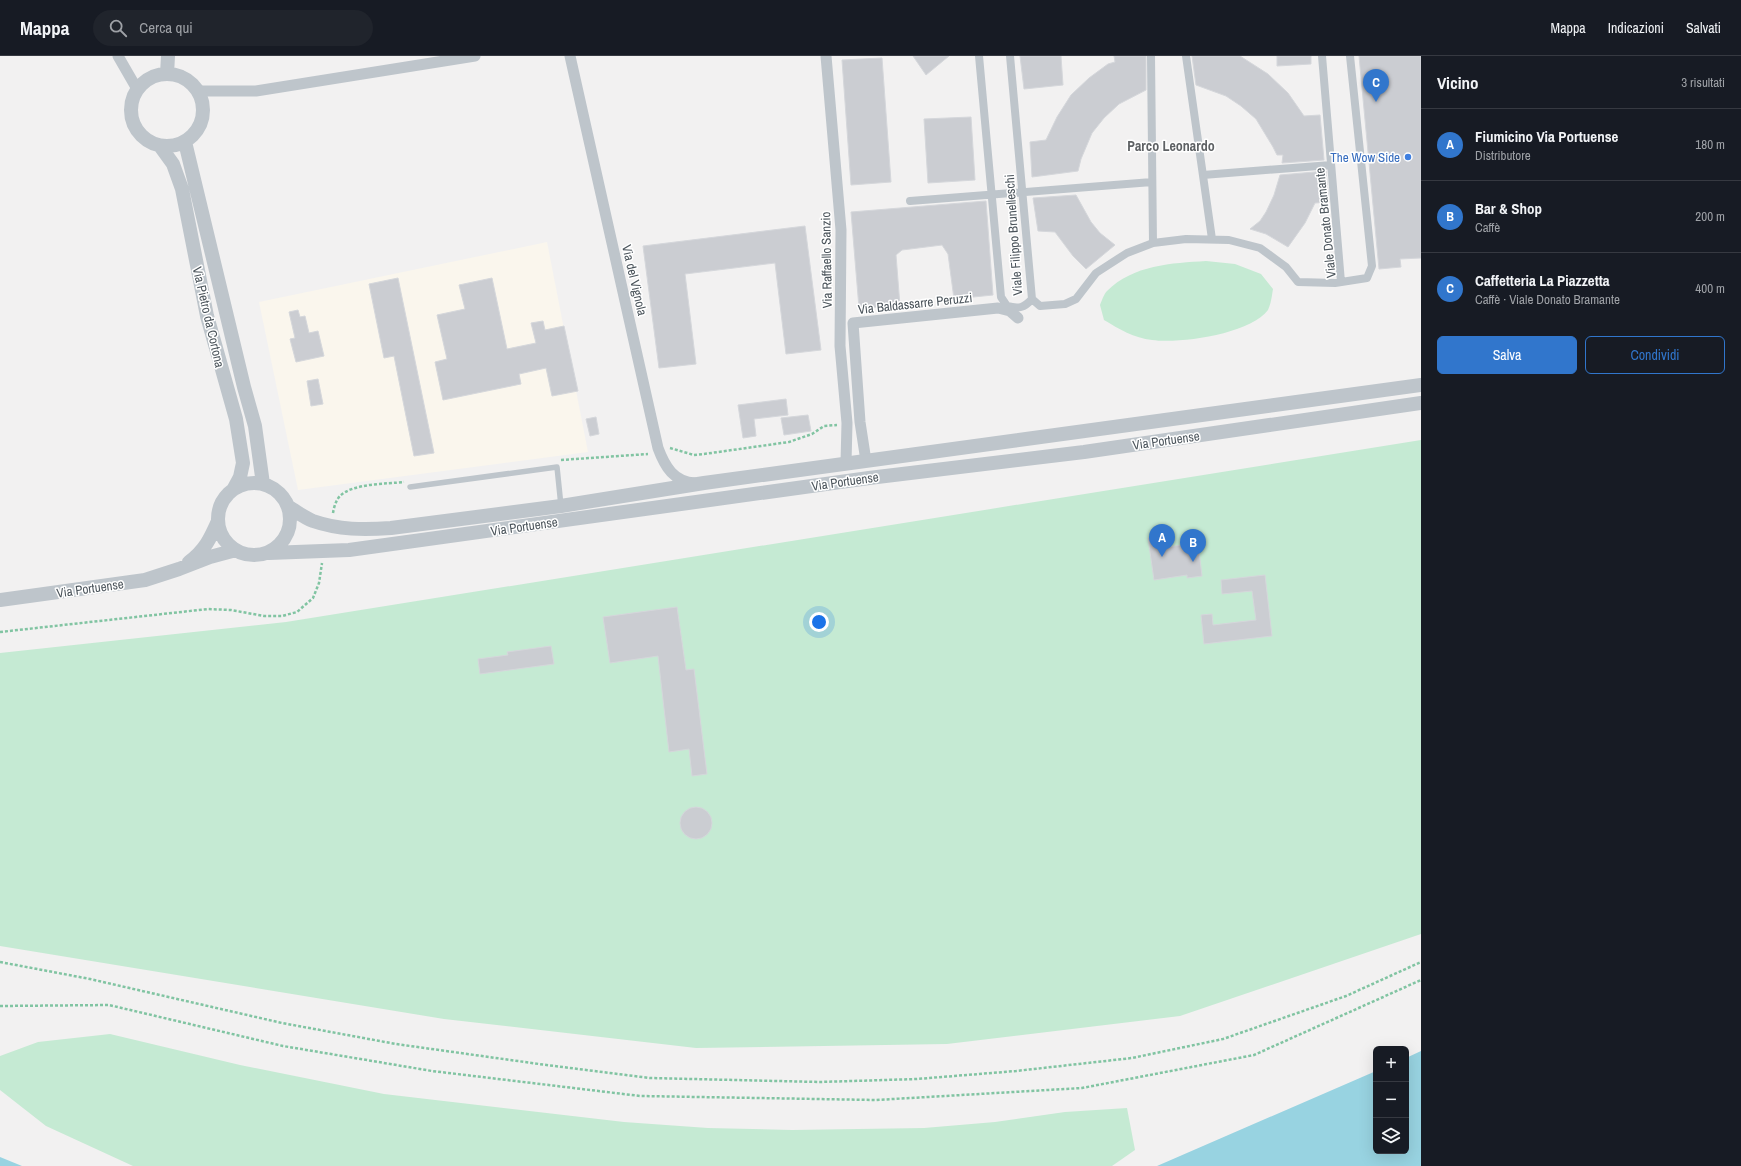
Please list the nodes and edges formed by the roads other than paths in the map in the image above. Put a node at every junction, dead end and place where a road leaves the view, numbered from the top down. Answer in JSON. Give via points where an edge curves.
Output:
{"nodes":[{"id":1,"x":118,"y":56,"type":"edge"},
{"id":2,"x":168,"y":56,"type":"edge"},
{"id":3,"x":475,"y":56,"type":"edge"},
{"id":4,"x":570,"y":56,"type":"edge"},
{"id":5,"x":826,"y":56,"type":"edge"},
{"id":6,"x":979,"y":56,"type":"edge"},
{"id":7,"x":1010,"y":56,"type":"edge"},
{"id":8,"x":1151,"y":56,"type":"edge"},
{"id":9,"x":1186,"y":56,"type":"edge"},
{"id":10,"x":1322,"y":56,"type":"edge"},
{"id":11,"x":1350,"y":56,"type":"edge"},
{"id":12,"x":168,"y":74,"type":"junction"},
{"id":13,"x":137,"y":89,"type":"junction"},
{"id":14,"x":198,"y":91,"type":"junction"},
{"id":15,"x":185,"y":142,"type":"junction"},
{"id":16,"x":160,"y":146,"type":"junction"},
{"id":17,"x":1331,"y":165,"type":"junction"},
{"id":18,"x":1203,"y":175,"type":"junction"},
{"id":19,"x":1152,"y":182,"type":"junction"},
{"id":20,"x":1023,"y":193,"type":"junction"},
{"id":21,"x":992,"y":196,"type":"junction"},
{"id":22,"x":910,"y":201,"type":"dead end"},
{"id":23,"x":1212,"y":239,"type":"junction"},
{"id":24,"x":1153,"y":243,"type":"junction"},
{"id":25,"x":1341,"y":282,"type":"junction"},
{"id":26,"x":1032,"y":298,"type":"junction"},
{"id":27,"x":1018,"y":318,"type":"dead end"},
{"id":28,"x":1421,"y":385,"type":"edge"},
{"id":29,"x":1421,"y":404,"type":"edge"},
{"id":30,"x":866,"y":461,"type":"junction"},
{"id":31,"x":846,"y":463,"type":"junction"},
{"id":32,"x":704,"y":483,"type":"junction"},
{"id":33,"x":264,"y":484,"type":"junction"},
{"id":34,"x":410,"y":487,"type":"dead end"},
{"id":35,"x":233,"y":490,"type":"junction"},
{"id":36,"x":561,"y":506,"type":"junction"},
{"id":37,"x":288,"y":507,"type":"junction"},
{"id":38,"x":218,"y":521,"type":"junction"},
{"id":39,"x":236,"y":550,"type":"junction"},
{"id":40,"x":269,"y":553,"type":"junction"},
{"id":41,"x":179,"y":569,"type":"junction"},
{"id":42,"x":0,"y":600,"type":"edge"}],
"edges":[{"from":1,"to":13,"type":"street"},
{"from":2,"to":12,"type":"street"},
{"from":3,"to":14,"type":"street","via":[[256,91]]},
{"from":4,"to":32,"type":"street","name":"Via del Vignola","via":[[658,448],[666,467],[674,475],[688,482]]},
{"from":5,"to":31,"type":"street","name":"Via Raffaello Sanzio","via":[[841,230],[840,346],[847,423]]},
{"from":6,"to":21,"type":"street","name":"Viale Filippo Brunelleschi"},
{"from":7,"to":20,"type":"street","name":"Viale Filippo Brunelleschi"},
{"from":8,"to":19,"type":"street"},
{"from":9,"to":18,"type":"street"},
{"from":10,"to":17,"type":"street","name":"Viale Donato Bramante"},
{"from":11,"to":25,"type":"street","name":"Viale Donato Bramante","via":[[1372,266],[1367,278]]},
{"from":12,"to":13,"type":"street","via":[[157,75]]},
{"from":12,"to":14,"type":"street","via":[[184,79]]},
{"from":13,"to":16,"type":"street","via":[[130,110],[132,123],[148,141]]},
{"from":14,"to":15,"type":"street","via":[[203,113],[200,125]]},
{"from":15,"to":16,"type":"street"},
{"from":15,"to":33,"type":"street","name":"Via Pietro da Cortona","via":[[255,426]]},
{"from":16,"to":35,"type":"street","name":"Via Pietro da Cortona","via":[[173,164],[182,189],[207,316],[236,419],[243,463],[240,477]]},
{"from":17,"to":18,"type":"street"},
{"from":17,"to":25,"type":"street","name":"Viale Donato Bramante"},
{"from":18,"to":23,"type":"street"},
{"from":19,"to":20,"type":"street"},
{"from":19,"to":24,"type":"street"},
{"from":20,"to":21,"type":"street"},
{"from":20,"to":26,"type":"street","name":"Viale Filippo Brunelleschi"},
{"from":21,"to":22,"type":"street"},
{"from":21,"to":26,"type":"street","name":"Viale Filippo Brunelleschi","via":[[1001,297],[1007,306],[1018,309],[1026,306]]},
{"from":23,"to":24,"type":"street","via":[[1186,238]]},
{"from":23,"to":25,"type":"street","via":[[1229,240],[1260,248],[1286,267],[1298,282]]},
{"from":24,"to":26,"type":"street","via":[[1127,253],[1096,273],[1076,300],[1065,304],[1040,306]]},
{"from":27,"to":30,"type":"street","name":"Via Baldassarre Peruzzi","via":[[1010,311],[998,308],[853,323],[860,422]]},
{"from":28,"to":30,"type":"street","name":"Via Portuense"},
{"from":29,"to":40,"type":"street","name":"Via Portuense","via":[[1084,452],[869,478],[349,550]]},
{"from":30,"to":31,"type":"street","name":"Via Portuense"},
{"from":31,"to":32,"type":"street","name":"Via Portuense"},
{"from":32,"to":36,"type":"street","name":"Via Portuense"},
{"from":33,"to":35,"type":"street","via":[[247,483]]},
{"from":33,"to":37,"type":"street","via":[[279,493]]},
{"from":34,"to":36,"type":"lane","via":[[557,467]]},
{"from":35,"to":38,"type":"street","via":[[223,501]]},
{"from":36,"to":37,"type":"street","name":"Via Portuense","via":[[367,530],[312,521]]},
{"from":37,"to":40,"type":"street","via":[[288,534]]},
{"from":38,"to":39,"type":"street","via":[[224,539]]},
{"from":38,"to":41,"type":"street","name":"Via Portuense","via":[[208,543],[198,555]]},
{"from":39,"to":40,"type":"street","via":[[249,555]]},
{"from":39,"to":41,"type":"street","name":"Via Portuense"},
{"from":41,"to":42,"type":"street","name":"Via Portuense","via":[[145,580]]}]}
